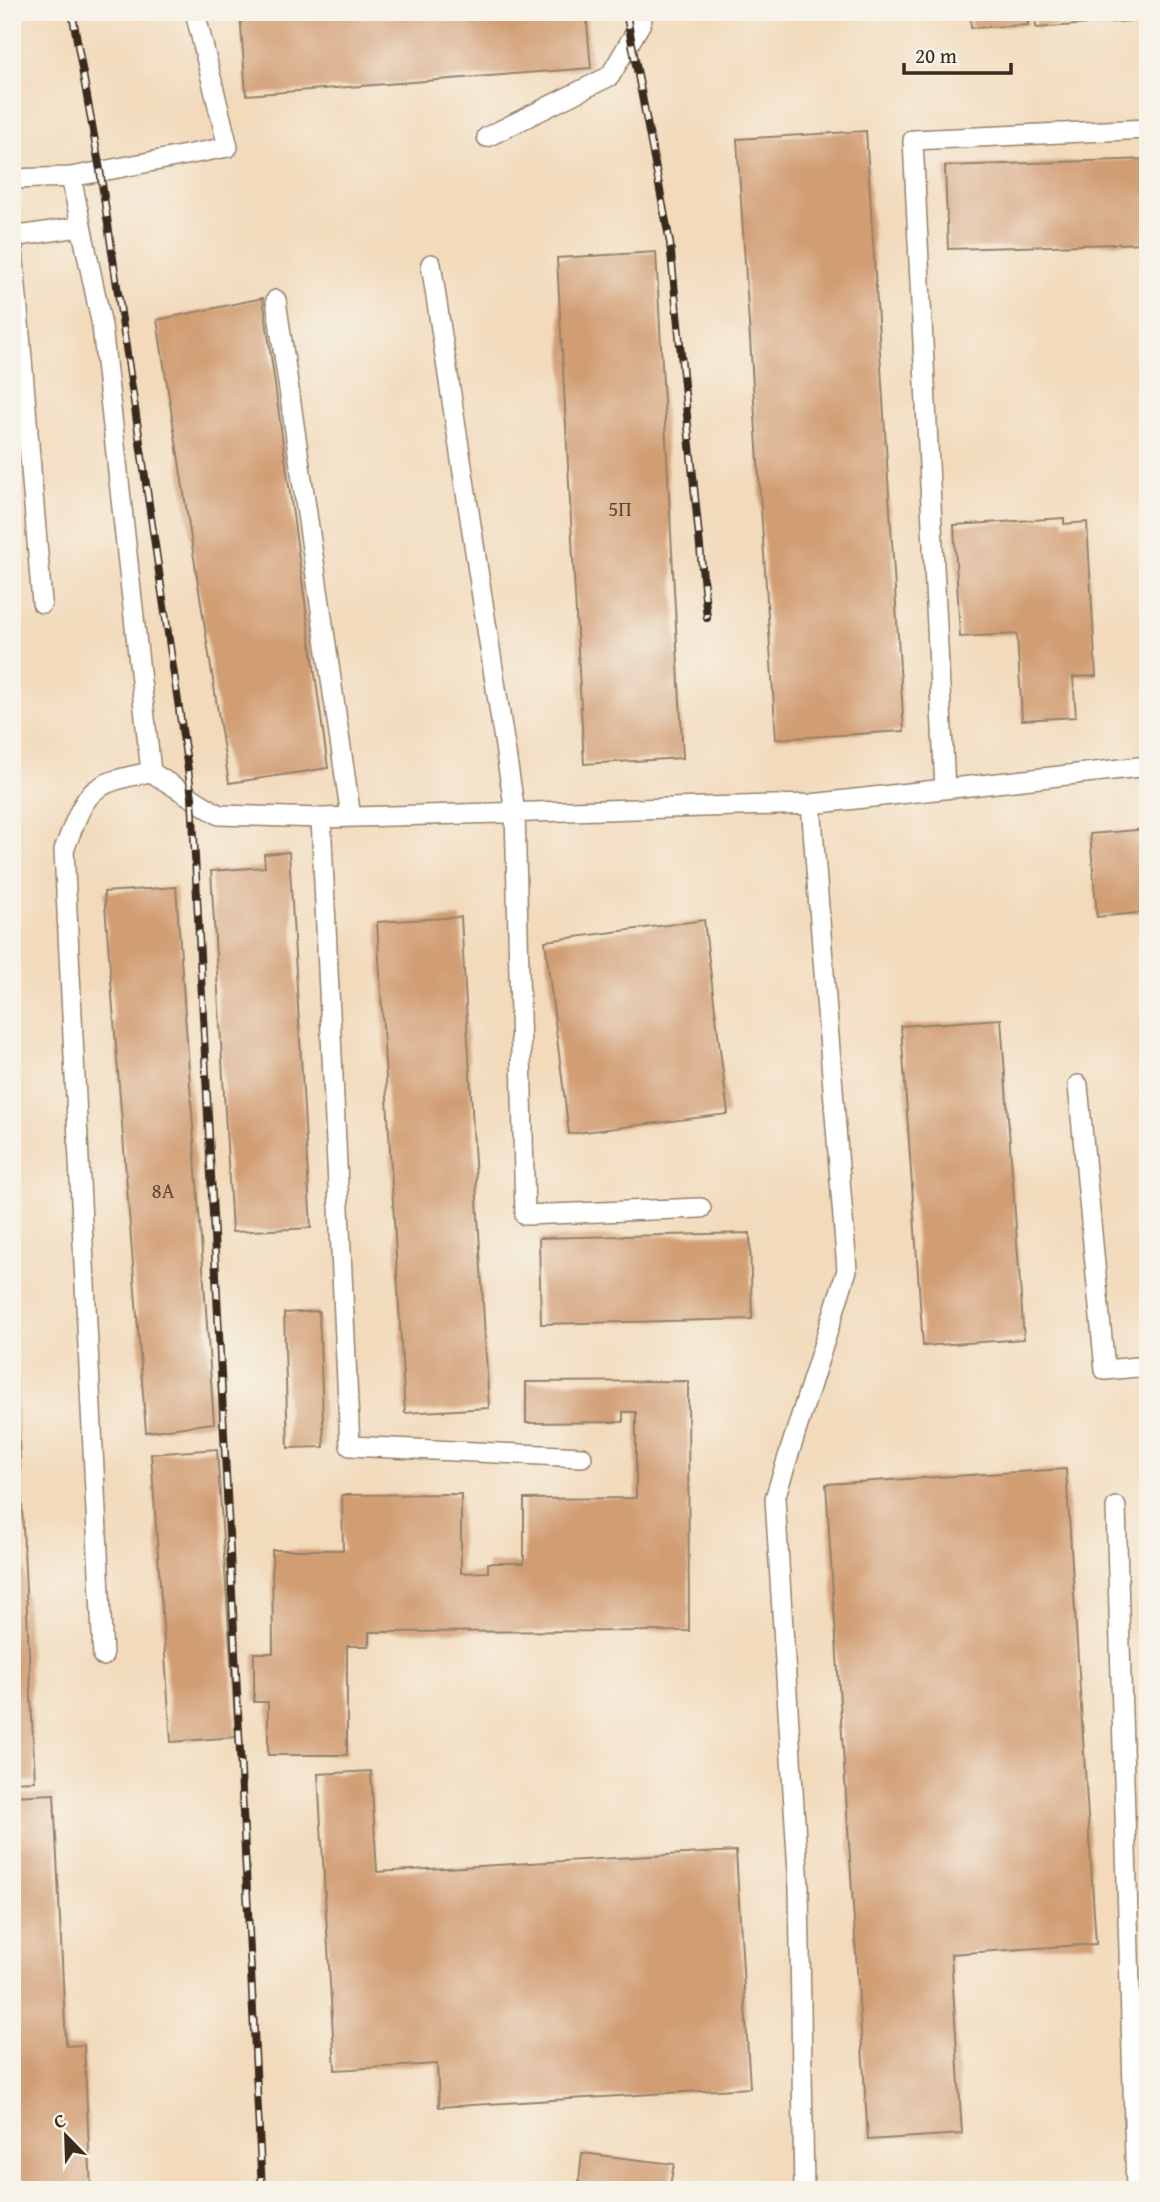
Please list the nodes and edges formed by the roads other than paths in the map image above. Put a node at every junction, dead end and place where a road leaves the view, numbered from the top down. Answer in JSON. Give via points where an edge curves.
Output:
{"nodes":[{"id":1,"x":194,"y":12,"type":"edge"},
{"id":2,"x":643,"y":12,"type":"edge"},
{"id":3,"x":1148,"y":130,"type":"edge"},
{"id":4,"x":487,"y":137,"type":"dead end"},
{"id":5,"x":71,"y":177,"type":"junction"},
{"id":6,"x":12,"y":179,"type":"edge"},
{"id":7,"x":79,"y":227,"type":"junction"},
{"id":8,"x":12,"y":237,"type":"edge"},
{"id":9,"x":431,"y":264,"type":"dead end"},
{"id":10,"x":276,"y":300,"type":"dead end"},
{"id":11,"x":42,"y":603,"type":"dead end"},
{"id":12,"x":1148,"y":766,"type":"edge"},
{"id":13,"x":151,"y":772,"type":"junction"},
{"id":14,"x":945,"y":789,"type":"junction"},
{"id":15,"x":811,"y":804,"type":"junction"},
{"id":16,"x":515,"y":812,"type":"junction"},
{"id":17,"x":351,"y":817,"type":"junction"},
{"id":18,"x":321,"y":818,"type":"junction"},
{"id":19,"x":1078,"y":1085,"type":"dead end"},
{"id":20,"x":701,"y":1208,"type":"dead end"},
{"id":21,"x":1148,"y":1366,"type":"edge"},
{"id":22,"x":582,"y":1457,"type":"dead end"},
{"id":23,"x":1116,"y":1507,"type":"dead end"},
{"id":24,"x":103,"y":1656,"type":"dead end"},
{"id":25,"x":804,"y":2190,"type":"edge"},
{"id":26,"x":1136,"y":2190,"type":"edge"}],
"edges":[{"from":1,"to":5,"type":"lane","via":[[228,147]]},
{"from":2,"to":4,"type":"lane","via":[[610,76]]},
{"from":3,"to":14,"type":"lane","via":[[913,141]]},
{"from":5,"to":6,"type":"lane"},
{"from":5,"to":7,"type":"lane"},
{"from":7,"to":8,"type":"lane"},
{"from":7,"to":13,"type":"lane","via":[[102,326]]},
{"from":8,"to":11,"type":"lane"},
{"from":9,"to":16,"type":"lane"},
{"from":10,"to":17,"type":"lane"},
{"from":12,"to":14,"type":"lane"},
{"from":13,"to":18,"type":"lane","via":[[219,815]]},
{"from":13,"to":24,"type":"lane","via":[[109,780],[83,801],[64,850]]},
{"from":14,"to":15,"type":"lane"},
{"from":15,"to":16,"type":"lane"},
{"from":15,"to":25,"type":"lane","via":[[847,1270],[775,1498],[799,1888]]},
{"from":16,"to":17,"type":"lane"},
{"from":16,"to":20,"type":"lane","via":[[525,1215]]},
{"from":17,"to":18,"type":"lane"},
{"from":18,"to":22,"type":"lane","via":[[350,1446]]},
{"from":19,"to":21,"type":"lane","via":[[1105,1370]]},
{"from":23,"to":26,"type":"lane"}]}
